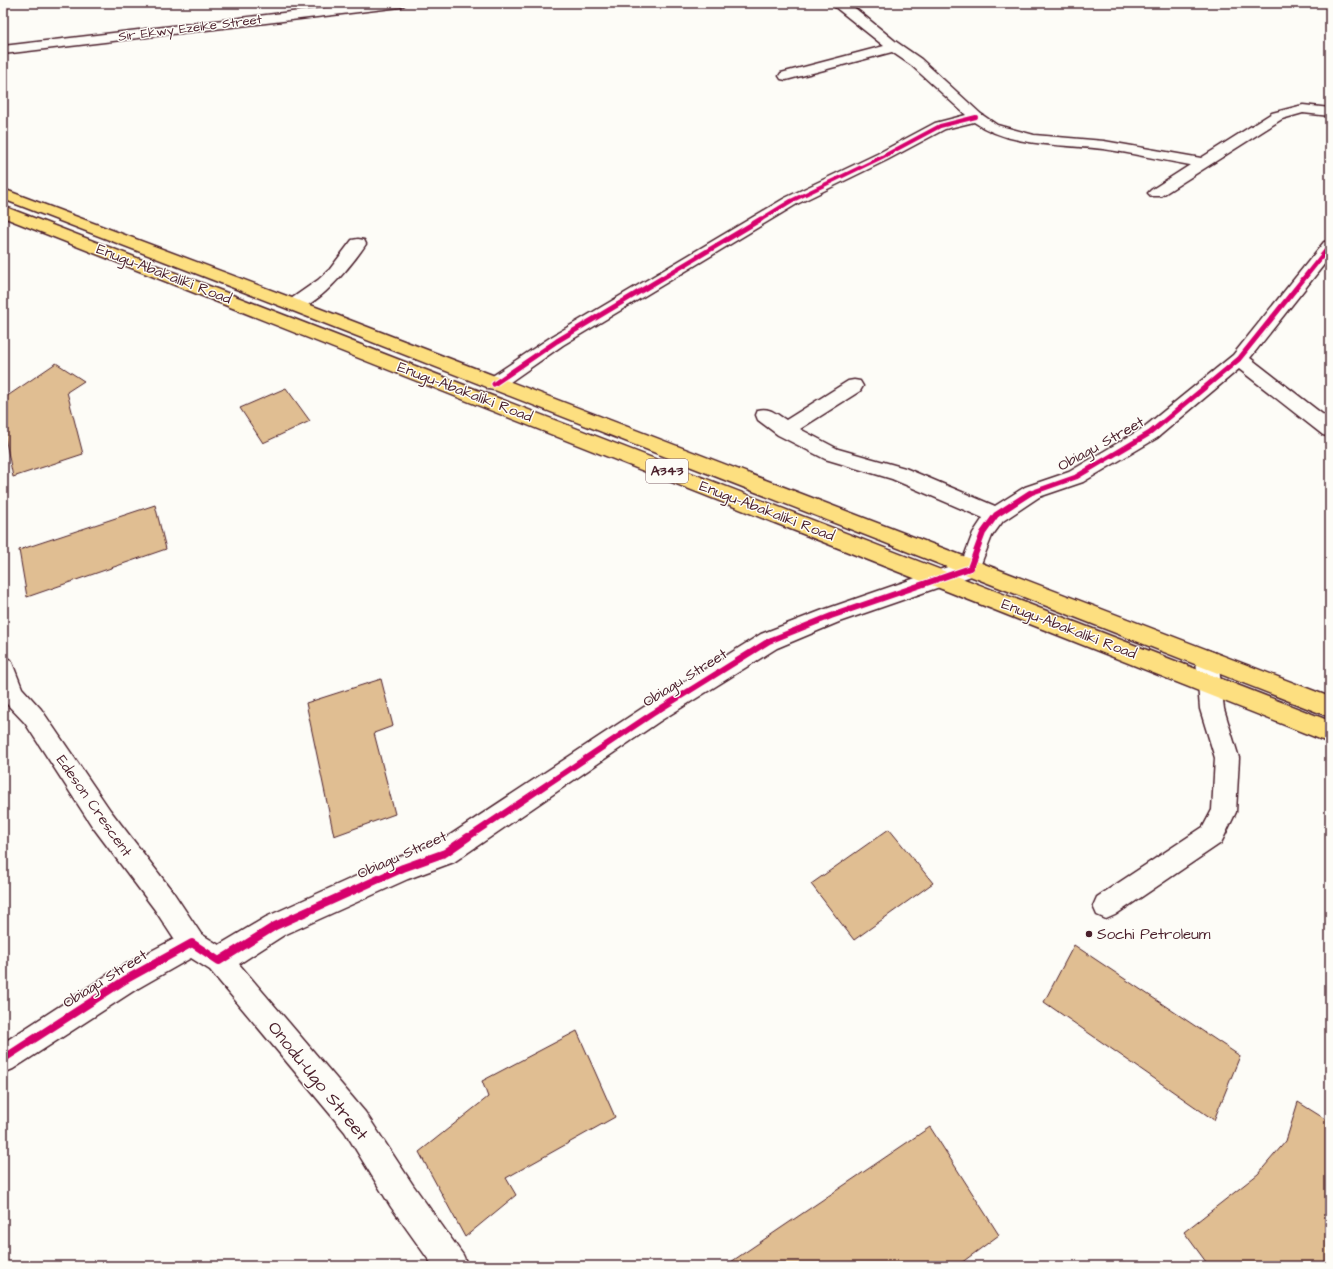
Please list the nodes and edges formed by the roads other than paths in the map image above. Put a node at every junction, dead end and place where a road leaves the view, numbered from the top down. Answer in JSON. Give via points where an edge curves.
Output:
{"nodes":[{"id":1,"x":401,"y":3,"type":"edge"},
{"id":2,"x":836,"y":3,"type":"edge"},
{"id":3,"x":341,"y":7,"type":"edge"},
{"id":4,"x":894,"y":47,"type":"junction"},
{"id":5,"x":3,"y":50,"type":"edge"},
{"id":6,"x":786,"y":76,"type":"dead end"},
{"id":7,"x":1330,"y":112,"type":"edge"},
{"id":8,"x":976,"y":117,"type":"junction"},
{"id":9,"x":1204,"y":163,"type":"junction"},
{"id":10,"x":1156,"y":193,"type":"dead end"},
{"id":11,"x":3,"y":194,"type":"edge"},
{"id":12,"x":3,"y":211,"type":"edge"},
{"id":13,"x":358,"y":244,"type":"dead end"},
{"id":14,"x":1330,"y":246,"type":"edge"},
{"id":15,"x":294,"y":305,"type":"junction"},
{"id":16,"x":1239,"y":359,"type":"junction"},
{"id":17,"x":494,"y":384,"type":"junction"},
{"id":18,"x":854,"y":386,"type":"dead end"},
{"id":19,"x":765,"y":415,"type":"dead end"},
{"id":20,"x":785,"y":430,"type":"junction"},
{"id":21,"x":1330,"y":430,"type":"edge"},
{"id":22,"x":996,"y":515,"type":"junction"},
{"id":23,"x":970,"y":568,"type":"junction"},
{"id":24,"x":941,"y":579,"type":"junction"},
{"id":25,"x":1207,"y":660,"type":"junction"},
{"id":26,"x":4,"y":675,"type":"edge"},
{"id":27,"x":1210,"y":684,"type":"junction"},
{"id":28,"x":1330,"y":707,"type":"edge"},
{"id":29,"x":1330,"y":732,"type":"edge"},
{"id":30,"x":1106,"y":906,"type":"dead end"},
{"id":31,"x":192,"y":943,"type":"junction"},
{"id":32,"x":219,"y":961,"type":"junction"},
{"id":33,"x":3,"y":1059,"type":"edge"},
{"id":34,"x":452,"y":1266,"type":"edge"}],
"edges":[{"from":1,"to":3,"type":"street","name":"Sir Ekwy Ezeike Street"},
{"from":2,"to":4,"type":"street"},
{"from":3,"to":5,"type":"street","name":"Sir Ekwy Ezeike Street"},
{"from":4,"to":6,"type":"street"},
{"from":4,"to":8,"type":"street","via":[[916,62]]},
{"from":7,"to":9,"type":"street","via":[[1303,109],[1284,113]]},
{"from":8,"to":9,"type":"street","via":[[992,128],[1013,135],[1104,144]]},
{"from":8,"to":17,"type":"street","via":[[940,126],[791,201],[570,333]]},
{"from":9,"to":10,"type":"street"},
{"from":11,"to":15,"type":"highway","name":"Enugu-Abakaliki Road","number":"A343"},
{"from":12,"to":24,"type":"highway","name":"Enugu-Abakaliki Road","number":"A343"},
{"from":13,"to":15,"type":"street","via":[[332,276]]},
{"from":14,"to":16,"type":"street","name":"Obiagu Street"},
{"from":15,"to":17,"type":"highway","name":"Enugu-Abakaliki Road","number":"A343"},
{"from":16,"to":21,"type":"street"},
{"from":16,"to":22,"type":"street","name":"Obiagu Street","via":[[1150,433],[1076,477],[1032,492]]},
{"from":17,"to":23,"type":"highway","name":"Enugu-Abakaliki Road","number":"A343"},
{"from":18,"to":20,"type":"street"},
{"from":19,"to":20,"type":"street"},
{"from":20,"to":22,"type":"street","via":[[832,454],[898,473]]},
{"from":22,"to":23,"type":"street","name":"Obiagu Street","via":[[983,533]]},
{"from":23,"to":24,"type":"street","name":"Obiagu Street"},
{"from":23,"to":25,"type":"highway","name":"Enugu-Abakaliki Road","number":"A343"},
{"from":24,"to":27,"type":"highway","name":"Enugu-Abakaliki Road","number":"A343"},
{"from":24,"to":32,"type":"street","name":"Obiagu Street","via":[[831,616],[769,642],[652,714],[445,853],[403,868],[275,926]]},
{"from":25,"to":27,"type":"street"},
{"from":25,"to":28,"type":"highway","name":"Enugu-Abakaliki Road","number":"A343"},
{"from":26,"to":31,"type":"street","name":"Edeson Crescent","via":[[12,694],[33,716],[101,818],[164,901]]},
{"from":27,"to":29,"type":"highway","name":"Enugu-Abakaliki Road","number":"A343"},
{"from":27,"to":30,"type":"street","via":[[1212,709],[1227,758],[1224,812],[1212,835]]},
{"from":31,"to":32,"type":"street"},
{"from":31,"to":33,"type":"street","name":"Obiagu Street","via":[[125,980]]},
{"from":32,"to":34,"type":"street","name":"Onodu-Ugo Street","via":[[355,1122],[402,1196]]}]}
